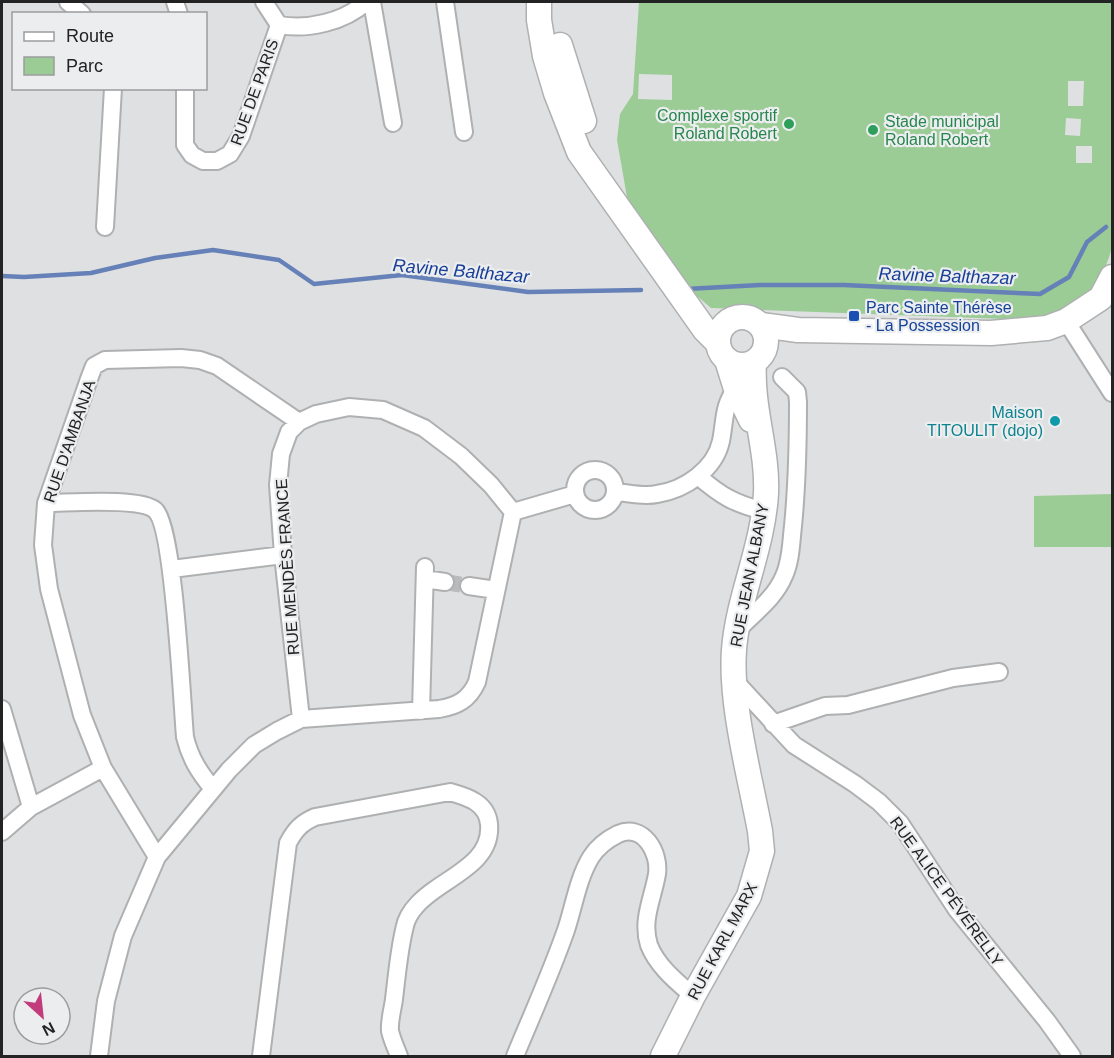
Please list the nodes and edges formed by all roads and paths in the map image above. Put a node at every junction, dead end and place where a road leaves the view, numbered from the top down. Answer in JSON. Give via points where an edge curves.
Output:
{"nodes":[{"id":1,"x":68,"y":2,"type":"edge"},
{"id":2,"x":264,"y":2,"type":"edge"},
{"id":3,"x":366,"y":2,"type":"edge"},
{"id":4,"x":372,"y":2,"type":"edge"},
{"id":5,"x":445,"y":2,"type":"edge"},
{"id":6,"x":539,"y":2,"type":"edge"},
{"id":7,"x":555,"y":2,"type":"edge"},
{"id":8,"x":80,"y":12,"type":"edge"},
{"id":9,"x":279,"y":25,"type":"junction"},
{"id":10,"x":113,"y":90,"type":"edge"},
{"id":11,"x":182,"y":91,"type":"edge"},
{"id":12,"x":393,"y":123,"type":"dead end"},
{"id":13,"x":464,"y":132,"type":"dead end"},
{"id":14,"x":625,"y":216,"type":"junction"},
{"id":15,"x":105,"y":227,"type":"dead end"},
{"id":16,"x":1113,"y":277,"type":"edge"},
{"id":17,"x":1113,"y":298,"type":"edge"},
{"id":18,"x":1070,"y":327,"type":"junction"},
{"id":19,"x":722,"y":343,"type":"junction"},
{"id":20,"x":760,"y":344,"type":"junction"},
{"id":21,"x":782,"y":377,"type":"dead end"},
{"id":22,"x":736,"y":389,"type":"junction"},
{"id":23,"x":1113,"y":393,"type":"edge"},
{"id":24,"x":298,"y":422,"type":"junction"},
{"id":25,"x":759,"y":435,"type":"junction"},
{"id":26,"x":698,"y":476,"type":"junction"},
{"id":27,"x":616,"y":492,"type":"junction"},
{"id":28,"x":574,"y":494,"type":"junction"},
{"id":29,"x":46,"y":503,"type":"junction"},
{"id":30,"x":764,"y":511,"type":"junction"},
{"id":31,"x":513,"y":512,"type":"junction"},
{"id":32,"x":283,"y":555,"type":"junction"},
{"id":33,"x":172,"y":569,"type":"junction"},
{"id":34,"x":445,"y":582,"type":"tunnel mouth"},
{"id":35,"x":469,"y":586,"type":"tunnel mouth"},
{"id":36,"x":496,"y":590,"type":"junction"},
{"id":37,"x":736,"y":632,"type":"junction"},
{"id":38,"x":999,"y":672,"type":"dead end"},
{"id":39,"x":734,"y":680,"type":"junction"},
{"id":40,"x":2,"y":709,"type":"edge"},
{"id":41,"x":421,"y":711,"type":"junction"},
{"id":42,"x":301,"y":719,"type":"junction"},
{"id":43,"x":773,"y":723,"type":"junction"},
{"id":44,"x":103,"y":768,"type":"junction"},
{"id":45,"x":213,"y":789,"type":"junction"},
{"id":46,"x":31,"y":807,"type":"junction"},
{"id":47,"x":2,"y":832,"type":"edge"},
{"id":48,"x":157,"y":857,"type":"junction"},
{"id":49,"x":693,"y":996,"type":"junction"},
{"id":50,"x":99,"y":1056,"type":"edge"},
{"id":51,"x":261,"y":1056,"type":"edge"},
{"id":52,"x":399,"y":1056,"type":"edge"},
{"id":53,"x":515,"y":1056,"type":"edge"},
{"id":54,"x":663,"y":1056,"type":"edge"},
{"id":55,"x":1072,"y":1056,"type":"edge"}],
"edges":[{"from":1,"to":8,"type":"street"},
{"from":2,"to":9,"type":"street","name":"RUE DE PARIS"},
{"from":3,"to":9,"type":"street","via":[[351,13],[322,23]]},
{"from":4,"to":12,"type":"street"},
{"from":5,"to":13,"type":"street"},
{"from":6,"to":14,"type":"main road","via":[[545,56],[579,152]]},
{"from":7,"to":14,"type":"main road","via":[[555,22],[568,76]]},
{"from":9,"to":11,"type":"street","name":"RUE DE PARIS","via":[[241,136],[230,154],[217,161],[203,161],[184,145]]},
{"from":10,"to":15,"type":"street"},
{"from":14,"to":19,"type":"main road","via":[[692,313],[710,324]]},
{"from":16,"to":18,"type":"main road","via":[[1101,297]]},
{"from":17,"to":18,"type":"main road","via":[[1101,311]]},
{"from":18,"to":20,"type":"main road","via":[[1048,340],[991,333],[798,330]]},
{"from":18,"to":23,"type":"street"},
{"from":19,"to":20,"type":"main road","via":[[742,365]]},
{"from":19,"to":20,"type":"main road","via":[[734,318],[748,317]]},
{"from":19,"to":22,"type":"main road","name":"RUE JEAN ALBANY"},
{"from":20,"to":25,"type":"main road","name":"RUE JEAN ALBANY","via":[[753,390]]},
{"from":21,"to":37,"type":"street","via":[[797,392],[798,402],[797,482],[790,556],[774,593]]},
{"from":22,"to":25,"type":"main road","name":"RUE JEAN ALBANY"},
{"from":22,"to":26,"type":"street","via":[[725,407],[717,454]]},
{"from":24,"to":29,"type":"street","name":"RUE D'AMBANJA","via":[[217,366],[200,360],[105,360],[94,366]]},
{"from":24,"to":31,"type":"street","via":[[349,407],[383,410],[424,428],[461,456]]},
{"from":24,"to":32,"type":"street","name":"RUE MENDÈS FRANCE","via":[[289,432],[281,454],[278,485]]},
{"from":25,"to":30,"type":"main road","name":"RUE JEAN ALBANY","via":[[765,470]]},
{"from":26,"to":27,"type":"street","via":[[672,491],[655,495]]},
{"from":26,"to":30,"type":"street","via":[[737,504]]},
{"from":27,"to":28,"type":"street","via":[[608,506],[600,510],[584,508]]},
{"from":27,"to":28,"type":"street","via":[[608,474],[589,470],[580,475]]},
{"from":28,"to":31,"type":"street"},
{"from":29,"to":33,"type":"street","via":[[123,502],[156,510],[164,525]]},
{"from":29,"to":44,"type":"street","name":"RUE D'AMBANJA","via":[[43,545],[49,589],[82,715]]},
{"from":30,"to":37,"type":"main road","name":"RUE JEAN ALBANY","via":[[762,533]]},
{"from":31,"to":36,"type":"street"},
{"from":32,"to":33,"type":"street"},
{"from":32,"to":42,"type":"street","name":"RUE MENDÈS FRANCE"},
{"from":33,"to":45,"type":"street","via":[[185,737],[198,772]]},
{"from":34,"to":41,"type":"street","via":[[425,573]]},
{"from":35,"to":36,"type":"street"},
{"from":36,"to":41,"type":"street","via":[[472,692],[452,707]]},
{"from":37,"to":39,"type":"main road","name":"RUE JEAN ALBANY"},
{"from":38,"to":43,"type":"street","via":[[953,678],[848,705],[825,706]]},
{"from":39,"to":43,"type":"street","name":"RUE ALICE PÉVÉRELLY"},
{"from":39,"to":49,"type":"main road","name":"RUE KARL MARX","via":[[762,851],[749,896]]},
{"from":40,"to":46,"type":"street"},
{"from":41,"to":42,"type":"street"},
{"from":42,"to":45,"type":"street","via":[[254,745]]},
{"from":43,"to":55,"type":"street","name":"RUE ALICE PÉVÉRELLY","via":[[794,745],[855,784],[900,823],[957,910]]},
{"from":44,"to":46,"type":"street"},
{"from":44,"to":48,"type":"street","name":"RUE D'AMBANJA"},
{"from":45,"to":48,"type":"street"},
{"from":46,"to":47,"type":"street"},
{"from":48,"to":50,"type":"street","via":[[123,936],[106,1001]]},
{"from":49,"to":53,"type":"street","via":[[655,956],[646,933],[658,872],[653,849],[639,833],[623,832],[606,840],[586,864],[566,931]]},
{"from":49,"to":54,"type":"main road","name":"RUE KARL MARX"},
{"from":51,"to":52,"type":"street","via":[[288,843],[295,831],[315,817],[450,792],[471,798],[484,809],[490,831],[474,861],[415,906],[405,924],[390,1028]]}]}
